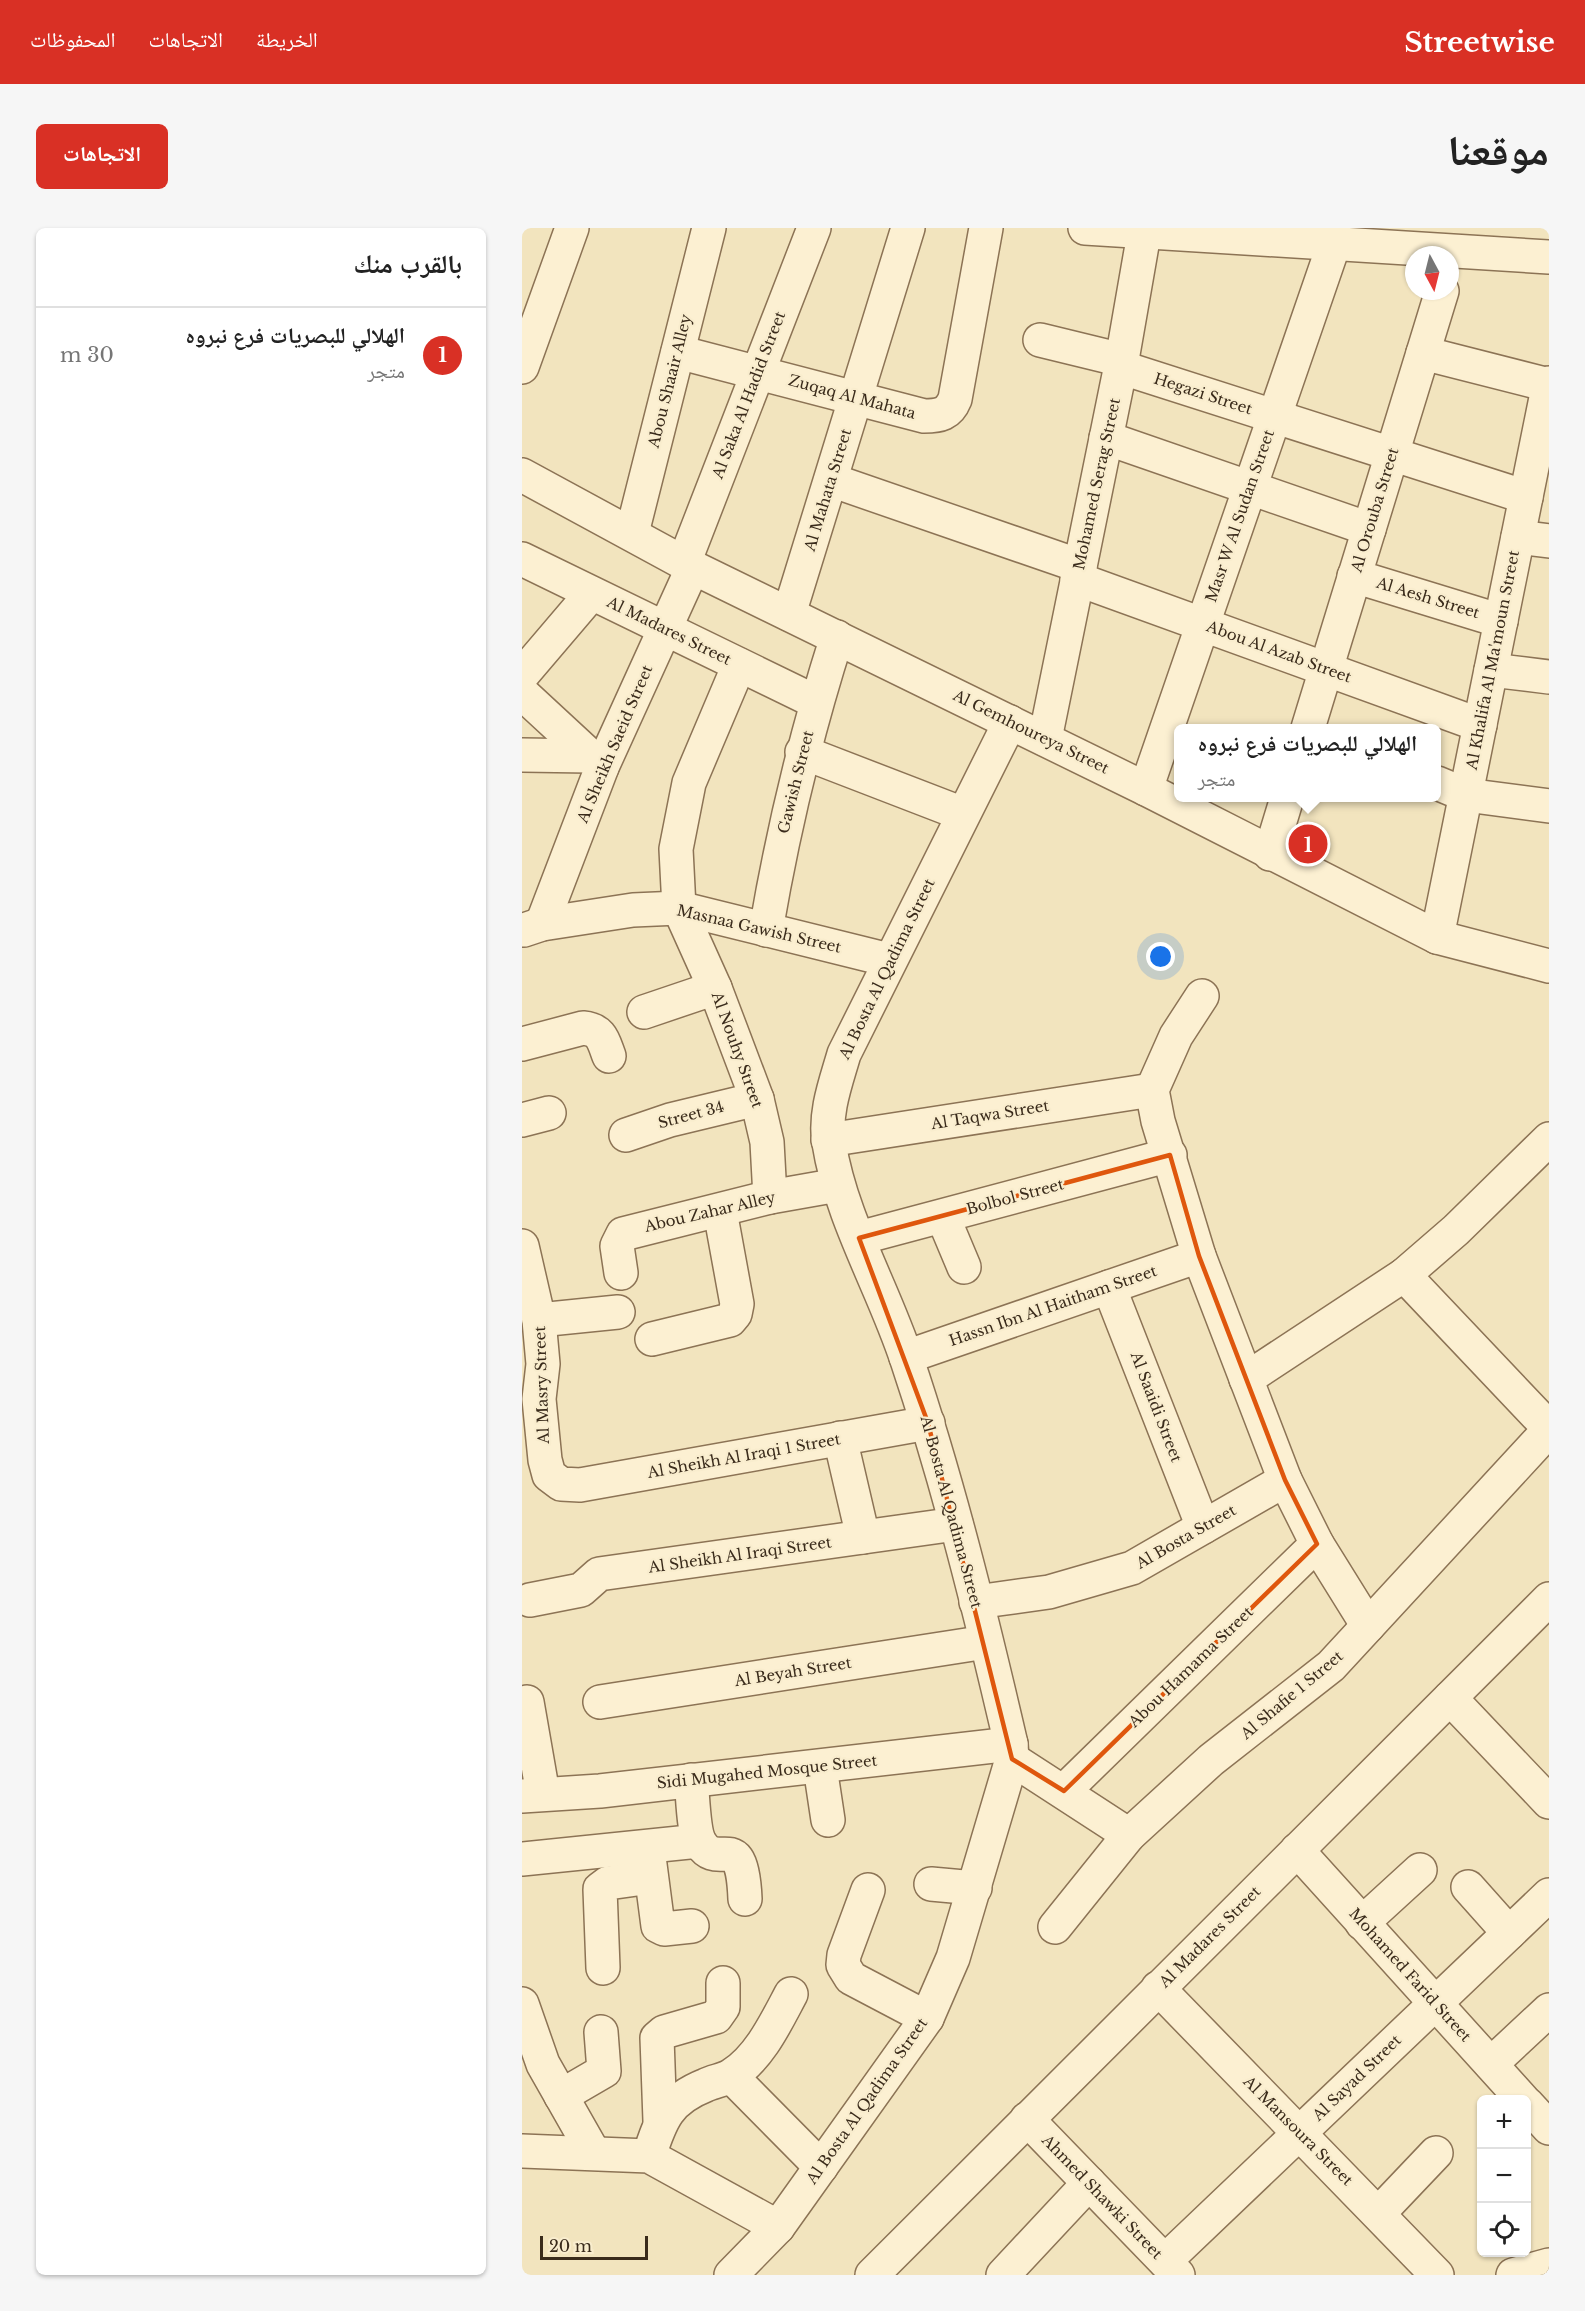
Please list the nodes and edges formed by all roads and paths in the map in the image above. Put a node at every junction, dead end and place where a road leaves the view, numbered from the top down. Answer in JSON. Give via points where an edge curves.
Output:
{"nodes":[{"id":1,"x":572,"y":228,"type":"edge"},
{"id":2,"x":709,"y":228,"type":"edge"},
{"id":3,"x":814,"y":228,"type":"edge"},
{"id":4,"x":908,"y":228,"type":"edge"},
{"id":5,"x":986,"y":228,"type":"edge"},
{"id":6,"x":1085,"y":228,"type":"edge"},
{"id":7,"x":1145,"y":230,"type":"edge"},
{"id":8,"x":1321,"y":238,"type":"edge"},
{"id":9,"x":1438,"y":246,"type":"edge"},
{"id":10,"x":1459,"y":248,"type":"edge"},
{"id":11,"x":1549,"y":256,"type":"edge"},
{"id":12,"x":1439,"y":300,"type":"edge"},
{"id":13,"x":1040,"y":340,"type":"dead end"},
{"id":14,"x":678,"y":352,"type":"junction"},
{"id":15,"x":1423,"y":353,"type":"junction"},
{"id":16,"x":1121,"y":364,"type":"junction"},
{"id":17,"x":522,"y":367,"type":"edge"},
{"id":18,"x":759,"y":372,"type":"junction"},
{"id":19,"x":1548,"y":397,"type":"edge"},
{"id":20,"x":856,"y":398,"type":"junction"},
{"id":21,"x":1274,"y":417,"type":"junction"},
{"id":22,"x":1106,"y":438,"type":"junction"},
{"id":23,"x":1392,"y":454,"type":"junction"},
{"id":24,"x":522,"y":475,"type":"edge"},
{"id":25,"x":831,"y":480,"type":"junction"},
{"id":26,"x":1250,"y":488,"type":"junction"},
{"id":27,"x":1526,"y":497,"type":"junction"},
{"id":28,"x":1369,"y":529,"type":"junction"},
{"id":29,"x":632,"y":533,"type":"junction"},
{"id":30,"x":1533,"y":539,"type":"edge"},
{"id":31,"x":688,"y":565,"type":"junction"},
{"id":32,"x":527,"y":570,"type":"edge"},
{"id":33,"x":1079,"y":573,"type":"junction"},
{"id":34,"x":1354,"y":576,"type":"junction"},
{"id":35,"x":591,"y":594,"type":"junction"},
{"id":36,"x":789,"y":614,"type":"junction"},
{"id":37,"x":1501,"y":621,"type":"junction"},
{"id":38,"x":1203,"y":624,"type":"junction"},
{"id":39,"x":664,"y":630,"type":"junction"},
{"id":40,"x":837,"y":637,"type":"junction"},
{"id":41,"x":739,"y":665,"type":"junction"},
{"id":42,"x":1326,"y":669,"type":"junction"},
{"id":43,"x":1491,"y":670,"type":"junction"},
{"id":44,"x":522,"y":675,"type":"edge"},
{"id":45,"x":1549,"y":677,"type":"edge"},
{"id":46,"x":522,"y":693,"type":"edge"},
{"id":47,"x":816,"y":702,"type":"junction"},
{"id":48,"x":1010,"y":723,"type":"junction"},
{"id":49,"x":1310,"y":724,"type":"edge"},
{"id":50,"x":1480,"y":725,"type":"junction"},
{"id":51,"x":1045,"y":739,"type":"junction"},
{"id":52,"x":802,"y":752,"type":"junction"},
{"id":53,"x":522,"y":755,"type":"edge"},
{"id":54,"x":596,"y":762,"type":"junction"},
{"id":55,"x":1146,"y":789,"type":"junction"},
{"id":56,"x":1451,"y":789,"type":"edge"},
{"id":57,"x":1286,"y":802,"type":"edge"},
{"id":58,"x":1549,"y":807,"type":"edge"},
{"id":59,"x":963,"y":814,"type":"junction"},
{"id":60,"x":1270,"y":854,"type":"junction"},
{"id":61,"x":679,"y":908,"type":"junction"},
{"id":62,"x":532,"y":928,"type":"edge"},
{"id":63,"x":766,"y":930,"type":"junction"},
{"id":64,"x":1437,"y":937,"type":"junction"},
{"id":65,"x":889,"y":960,"type":"junction"},
{"id":66,"x":1549,"y":966,"type":"edge"},
{"id":67,"x":715,"y":988,"type":"junction"},
{"id":68,"x":1202,"y":996,"type":"dead end"},
{"id":69,"x":644,"y":1012,"type":"dead end"},
{"id":70,"x":522,"y":1044,"type":"edge"},
{"id":71,"x":609,"y":1056,"type":"dead end"},
{"id":72,"x":1152,"y":1090,"type":"junction"},
{"id":73,"x":757,"y":1099,"type":"junction"},
{"id":74,"x":626,"y":1135,"type":"dead end"},
{"id":75,"x":1549,"y":1139,"type":"edge"},
{"id":76,"x":828,"y":1140,"type":"junction"},
{"id":77,"x":1170,"y":1155,"type":"junction"},
{"id":78,"x":838,"y":1185,"type":"junction"},
{"id":79,"x":770,"y":1197,"type":"junction"},
{"id":80,"x":720,"y":1211,"type":"junction"},
{"id":81,"x":943,"y":1217,"type":"junction"},
{"id":82,"x":859,"y":1238,"type":"junction"},
{"id":83,"x":522,"y":1246,"type":"edge"},
{"id":84,"x":1199,"y":1256,"type":"junction"},
{"id":85,"x":964,"y":1267,"type":"dead end"},
{"id":86,"x":621,"y":1273,"type":"dead end"},
{"id":87,"x":1404,"y":1275,"type":"junction"},
{"id":88,"x":526,"y":1279,"type":"edge"},
{"id":89,"x":1108,"y":1287,"type":"junction"},
{"id":90,"x":618,"y":1312,"type":"dead end"},
{"id":91,"x":539,"y":1320,"type":"junction"},
{"id":92,"x":652,"y":1340,"type":"dead end"},
{"id":93,"x":906,"y":1357,"type":"junction"},
{"id":94,"x":1246,"y":1380,"type":"junction"},
{"id":95,"x":928,"y":1424,"type":"junction"},
{"id":96,"x":1549,"y":1429,"type":"edge"},
{"id":97,"x":840,"y":1438,"type":"junction"},
{"id":98,"x":1285,"y":1480,"type":"junction"},
{"id":99,"x":561,"y":1484,"type":"joint"},
{"id":100,"x":956,"y":1524,"type":"junction"},
{"id":101,"x":1203,"y":1527,"type":"junction"},
{"id":102,"x":862,"y":1537,"type":"junction"},
{"id":103,"x":1317,"y":1544,"type":"junction"},
{"id":104,"x":1549,"y":1599,"type":"edge"},
{"id":105,"x":530,"y":1600,"type":"dead end"},
{"id":106,"x":976,"y":1602,"type":"junction"},
{"id":107,"x":1368,"y":1626,"type":"junction"},
{"id":108,"x":986,"y":1642,"type":"junction"},
{"id":109,"x":1450,"y":1698,"type":"junction"},
{"id":110,"x":527,"y":1702,"type":"dead end"},
{"id":111,"x":600,"y":1702,"type":"dead end"},
{"id":112,"x":1011,"y":1752,"type":"junction"},
{"id":113,"x":820,"y":1767,"type":"junction"},
{"id":114,"x":691,"y":1780,"type":"junction"},
{"id":115,"x":1064,"y":1791,"type":"junction"},
{"id":116,"x":1545,"y":1794,"type":"edge"},
{"id":117,"x":532,"y":1795,"type":"edge"},
{"id":118,"x":828,"y":1820,"type":"dead end"},
{"id":119,"x":1129,"y":1834,"type":"junction"},
{"id":120,"x":699,"y":1841,"type":"junction"},
{"id":121,"x":1297,"y":1850,"type":"junction"},
{"id":122,"x":522,"y":1859,"type":"edge"},
{"id":123,"x":650,"y":1862,"type":"junction"},
{"id":124,"x":1420,"y":1870,"type":"dead end"},
{"id":125,"x":931,"y":1884,"type":"dead end"},
{"id":126,"x":1468,"y":1887,"type":"dead end"},
{"id":127,"x":975,"y":1888,"type":"junction"},
{"id":128,"x":868,"y":1890,"type":"dead end"},
{"id":129,"x":745,"y":1899,"type":"dead end"},
{"id":130,"x":1545,"y":1908,"type":"edge"},
{"id":131,"x":1362,"y":1923,"type":"junction"},
{"id":132,"x":692,"y":1926,"type":"dead end"},
{"id":133,"x":1054,"y":1927,"type":"dead end"},
{"id":134,"x":1509,"y":1934,"type":"junction"},
{"id":135,"x":603,"y":1968,"type":"dead end"},
{"id":136,"x":723,"y":1983,"type":"dead end"},
{"id":137,"x":1158,"y":1988,"type":"junction"},
{"id":138,"x":791,"y":1994,"type":"dead end"},
{"id":139,"x":522,"y":2004,"type":"edge"},
{"id":140,"x":1436,"y":2004,"type":"junction"},
{"id":141,"x":1549,"y":2010,"type":"edge"},
{"id":142,"x":927,"y":2018,"type":"junction"},
{"id":143,"x":601,"y":2032,"type":"dead end"},
{"id":144,"x":1491,"y":2064,"type":"junction"},
{"id":145,"x":731,"y":2076,"type":"junction"},
{"id":146,"x":1519,"y":2095,"type":"edge"},
{"id":147,"x":561,"y":2096,"type":"junction"},
{"id":148,"x":1531,"y":2108,"type":"edge"},
{"id":149,"x":1027,"y":2119,"type":"junction"},
{"id":150,"x":660,"y":2121,"type":"junction"},
{"id":151,"x":1549,"y":2128,"type":"edge"},
{"id":152,"x":1299,"y":2133,"type":"junction"},
{"id":153,"x":522,"y":2151,"type":"edge"},
{"id":154,"x":593,"y":2152,"type":"junction"},
{"id":155,"x":1436,"y":2153,"type":"dead end"},
{"id":156,"x":649,"y":2156,"type":"junction"},
{"id":157,"x":821,"y":2167,"type":"junction"},
{"id":158,"x":1089,"y":2183,"type":"junction"},
{"id":159,"x":1379,"y":2213,"type":"junction"},
{"id":160,"x":778,"y":2227,"type":"junction"},
{"id":161,"x":1172,"y":2268,"type":"edge"},
{"id":162,"x":731,"y":2275,"type":"edge"},
{"id":163,"x":872,"y":2275,"type":"edge"},
{"id":164,"x":1003,"y":2275,"type":"edge"},
{"id":165,"x":1437,"y":2275,"type":"edge"}],
"edges":[{"from":1,"to":17,"type":"street"},
{"from":2,"to":14,"type":"street","name":"Abou Shaair Alley"},
{"from":3,"to":18,"type":"street","name":"Al Saka Al Hadid Street"},
{"from":4,"to":20,"type":"street","name":"Al Mahata Street"},
{"from":5,"to":20,"type":"street","name":"Zuqaq Al Mahata","via":[[950,410],[939,416],[924,416]]},
{"from":6,"to":7,"type":"street"},
{"from":7,"to":8,"type":"street"},
{"from":7,"to":16,"type":"street","name":"Mohamed Serag Street"},
{"from":8,"to":9,"type":"street"},
{"from":8,"to":21,"type":"street","name":"Masr W Al Sudan Street"},
{"from":10,"to":11,"type":"street"},
{"from":12,"to":15,"type":"street","name":"Al Orouba Street"},
{"from":13,"to":16,"type":"street","name":"Hegazi Street"},
{"from":14,"to":18,"type":"street","name":"Zuqaq Al Mahata"},
{"from":14,"to":29,"type":"street","name":"Abou Shaair Alley"},
{"from":15,"to":19,"type":"street"},
{"from":15,"to":23,"type":"street","name":"Al Orouba Street"},
{"from":16,"to":21,"type":"street","name":"Hegazi Street"},
{"from":16,"to":22,"type":"street","name":"Mohamed Serag Street"},
{"from":18,"to":20,"type":"street","name":"Zuqaq Al Mahata"},
{"from":18,"to":31,"type":"street","name":"Al Saka Al Hadid Street"},
{"from":19,"to":27,"type":"street","name":"Al Khalifa Al Ma'moun Street"},
{"from":20,"to":25,"type":"street","name":"Al Mahata Street"},
{"from":21,"to":23,"type":"street","name":"Hegazi Street"},
{"from":21,"to":26,"type":"street","name":"Masr W Al Sudan Street"},
{"from":22,"to":26,"type":"street"},
{"from":22,"to":33,"type":"street","name":"Mohamed Serag Street"},
{"from":23,"to":27,"type":"street","name":"Hegazi Street"},
{"from":23,"to":28,"type":"street","name":"Al Orouba Street"},
{"from":24,"to":29,"type":"street","name":"Al Gemhoureya Street"},
{"from":25,"to":33,"type":"street","name":"Abou Al Azab Street"},
{"from":25,"to":36,"type":"street","name":"Al Mahata Street"},
{"from":26,"to":28,"type":"street"},
{"from":26,"to":38,"type":"street","name":"Masr W Al Sudan Street"},
{"from":27,"to":30,"type":"street","name":"Al Khalifa Al Ma'moun Street"},
{"from":28,"to":34,"type":"street","name":"Al Orouba Street"},
{"from":29,"to":31,"type":"street","name":"Al Gemhoureya Street"},
{"from":30,"to":37,"type":"street","name":"Al Khalifa Al Ma'moun Street"},
{"from":31,"to":36,"type":"street","name":"Al Gemhoureya Street"},
{"from":31,"to":39,"type":"street","name":"Al Sheikh Saeid Street"},
{"from":32,"to":35,"type":"street","name":"Al Madares Street"},
{"from":33,"to":38,"type":"street","name":"Abou Al Azab Street"},
{"from":33,"to":51,"type":"street","name":"Mohamed Serag Street"},
{"from":34,"to":37,"type":"street","name":"Al Aesh Street"},
{"from":34,"to":42,"type":"street","name":"Al Orouba Street"},
{"from":35,"to":39,"type":"street","name":"Al Madares Street"},
{"from":35,"to":44,"type":"street"},
{"from":36,"to":40,"type":"street","name":"Al Gemhoureya Street"},
{"from":37,"to":43,"type":"street","name":"Al Khalifa Al Ma'moun Street"},
{"from":38,"to":42,"type":"street","name":"Abou Al Azab Street"},
{"from":38,"to":55,"type":"street","name":"Masr W Al Sudan Street"},
{"from":39,"to":41,"type":"street","name":"Al Madares Street"},
{"from":39,"to":54,"type":"street","name":"Al Sheikh Saeid Street"},
{"from":40,"to":47,"type":"street","name":"Gawish Street"},
{"from":40,"to":48,"type":"street","name":"Al Gemhoureya Street"},
{"from":41,"to":47,"type":"street","name":"Al Madares Street"},
{"from":41,"to":61,"type":"street","via":[[689,783],[676,849]]},
{"from":42,"to":49,"type":"street","name":"Al Orouba Street"},
{"from":42,"to":50,"type":"street","name":"Abou Al Azab Street"},
{"from":43,"to":45,"type":"street"},
{"from":43,"to":50,"type":"street","name":"Al Khalifa Al Ma'moun Street"},
{"from":46,"to":54,"type":"street"},
{"from":47,"to":52,"type":"street","name":"Gawish Street"},
{"from":48,"to":51,"type":"street","name":"Al Gemhoureya Street"},
{"from":48,"to":59,"type":"street","name":"Al Bosta Al Qadima Street"},
{"from":50,"to":56,"type":"street","name":"Al Khalifa Al Ma'moun Street"},
{"from":51,"to":55,"type":"street","name":"Al Gemhoureya Street"},
{"from":52,"to":59,"type":"street"},
{"from":52,"to":63,"type":"street","name":"Gawish Street"},
{"from":53,"to":54,"type":"street"},
{"from":54,"to":62,"type":"street","name":"Al Sheikh Saeid Street"},
{"from":55,"to":60,"type":"street","name":"Al Gemhoureya Street"},
{"from":56,"to":58,"type":"street"},
{"from":56,"to":64,"type":"street","name":"Al Khalifa Al Ma'moun Street"},
{"from":57,"to":60,"type":"street"},
{"from":59,"to":65,"type":"street","name":"Al Bosta Al Qadima Street"},
{"from":60,"to":64,"type":"street","name":"Al Gemhoureya Street"},
{"from":61,"to":62,"type":"street","name":"Masnaa Gawish Street","via":[[633,910]]},
{"from":61,"to":63,"type":"street","name":"Masnaa Gawish Street"},
{"from":61,"to":67,"type":"street","name":"Al Nouhy Street"},
{"from":63,"to":65,"type":"street","name":"Masnaa Gawish Street"},
{"from":64,"to":66,"type":"street","name":"Al Gemhoureya Street"},
{"from":65,"to":76,"type":"street","name":"Al Bosta Al Qadima Street","via":[[844,1054],[831,1096]]},
{"from":67,"to":69,"type":"street"},
{"from":67,"to":73,"type":"street","name":"Al Nouhy Street"},
{"from":68,"to":72,"type":"street","via":[[1176,1036]]},
{"from":70,"to":71,"type":"street","via":[[591,1028],[602,1036]]},
{"from":72,"to":76,"type":"street","name":"Al Taqwa Street"},
{"from":72,"to":77,"type":"street"},
{"from":73,"to":74,"type":"street","name":"Street 34"},
{"from":73,"to":79,"type":"street","name":"Al Nouhy Street","via":[[767,1142]]},
{"from":75,"to":87,"type":"street"},
{"from":76,"to":78,"type":"street","name":"Al Bosta Al Qadima Street"},
{"from":77,"to":81,"type":"street","name":"Bolbol Street"},
{"from":77,"to":84,"type":"street"},
{"from":78,"to":79,"type":"street","name":"Abou Zahar Alley"},
{"from":78,"to":82,"type":"street","name":"Al Bosta Al Qadima Street"},
{"from":79,"to":80,"type":"street","name":"Abou Zahar Alley"},
{"from":80,"to":86,"type":"street","name":"Abou Zahar Alley","via":[[622,1234],[617,1246]]},
{"from":80,"to":92,"type":"street","via":[[737,1304],[735,1314],[730,1320]]},
{"from":81,"to":82,"type":"street","name":"Bolbol Street"},
{"from":81,"to":85,"type":"street"},
{"from":82,"to":93,"type":"street","name":"Al Bosta Al Qadima Street"},
{"from":83,"to":88,"type":"street","name":"Al Masry Street"},
{"from":84,"to":89,"type":"street","name":"Hassn Ibn Al Haitham Street"},
{"from":84,"to":94,"type":"street"},
{"from":87,"to":94,"type":"street"},
{"from":87,"to":96,"type":"street"},
{"from":88,"to":91,"type":"street","name":"Al Masry Street"},
{"from":89,"to":93,"type":"street","name":"Hassn Ibn Al Haitham Street"},
{"from":89,"to":101,"type":"street","name":"Al Saaidi Street"},
{"from":90,"to":91,"type":"street"},
{"from":91,"to":99,"type":"street","name":"Al Masry Street","via":[[543,1364],[539,1399],[545,1460],[549,1475]]},
{"from":93,"to":95,"type":"street","name":"Al Bosta Al Qadima Street"},
{"from":94,"to":98,"type":"street"},
{"from":95,"to":97,"type":"street","name":"Al Sheikh Al Iraqi 1 Street"},
{"from":95,"to":100,"type":"street","name":"Al Bosta Al Qadima Street"},
{"from":96,"to":107,"type":"street","name":"Al Shafie 1 Street"},
{"from":97,"to":99,"type":"street","name":"Al Sheikh Al Iraqi 1 Street","via":[[580,1485]]},
{"from":97,"to":102,"type":"street"},
{"from":98,"to":101,"type":"street","name":"Al Bosta Street"},
{"from":98,"to":103,"type":"street"},
{"from":100,"to":102,"type":"street","name":"Al Sheikh Al Iraqi Street"},
{"from":100,"to":106,"type":"street","name":"Al Bosta Al Qadima Street"},
{"from":101,"to":106,"type":"street","name":"Al Bosta Street","via":[[1132,1568],[1049,1592]]},
{"from":102,"to":105,"type":"street","name":"Al Sheikh Al Iraqi Street","via":[[599,1574],[581,1590]]},
{"from":103,"to":107,"type":"street"},
{"from":103,"to":115,"type":"street","name":"Abou Hamama Street"},
{"from":104,"to":109,"type":"street","name":"Al Madares Street"},
{"from":106,"to":108,"type":"street","name":"Al Bosta Al Qadima Street"},
{"from":107,"to":119,"type":"street","name":"Al Shafie 1 Street","via":[[1331,1666],[1211,1760]]},
{"from":108,"to":111,"type":"street","name":"Al Beyah Street"},
{"from":108,"to":112,"type":"street","name":"Al Bosta Al Qadima Street"},
{"from":109,"to":116,"type":"street"},
{"from":109,"to":121,"type":"street","name":"Al Madares Street"},
{"from":110,"to":117,"type":"street"},
{"from":112,"to":113,"type":"street","name":"Sidi Mugahed Mosque Street"},
{"from":112,"to":115,"type":"street"},
{"from":112,"to":127,"type":"street","name":"Al Bosta Al Qadima Street"},
{"from":113,"to":114,"type":"street","name":"Sidi Mugahed Mosque Street"},
{"from":113,"to":118,"type":"street"},
{"from":114,"to":117,"type":"street","name":"Sidi Mugahed Mosque Street"},
{"from":114,"to":120,"type":"street"},
{"from":115,"to":119,"type":"street"},
{"from":119,"to":133,"type":"street","name":"Al Shafie 1 Street"},
{"from":120,"to":123,"type":"street"},
{"from":120,"to":129,"type":"street","via":[[710,1852],[734,1855],[740,1860]]},
{"from":121,"to":131,"type":"street","name":"Mohamed Farid Street"},
{"from":121,"to":137,"type":"street","name":"Al Madares Street"},
{"from":122,"to":123,"type":"street"},
{"from":123,"to":132,"type":"street","via":[[658,1926]]},
{"from":123,"to":135,"type":"street","via":[[600,1889]]},
{"from":124,"to":131,"type":"street"},
{"from":125,"to":127,"type":"street"},
{"from":126,"to":134,"type":"street"},
{"from":127,"to":142,"type":"street","name":"Al Bosta Al Qadima Street","via":[[953,1958]]},
{"from":128,"to":142,"type":"street","via":[[844,1955],[845,1972]]},
{"from":130,"to":134,"type":"street","name":"Al Sayad Street"},
{"from":131,"to":140,"type":"street","name":"Mohamed Farid Street"},
{"from":134,"to":140,"type":"street","name":"Al Sayad Street"},
{"from":136,"to":150,"type":"street","via":[[723,2007],[716,2017],[664,2032],[657,2038]]},
{"from":137,"to":149,"type":"street","name":"Al Madares Street"},
{"from":137,"to":152,"type":"street","name":"Al Mansoura Street"},
{"from":138,"to":145,"type":"street","via":[[762,2044]]},
{"from":139,"to":147,"type":"street","via":[[543,2064]]},
{"from":140,"to":144,"type":"street","name":"Mohamed Farid Street"},
{"from":140,"to":152,"type":"street","name":"Al Sayad Street"},
{"from":141,"to":144,"type":"street"},
{"from":142,"to":157,"type":"street","name":"Al Bosta Al Qadima Street"},
{"from":143,"to":147,"type":"street","via":[[604,2071]]},
{"from":144,"to":146,"type":"street","name":"Mohamed Farid Street"},
{"from":145,"to":150,"type":"street","via":[[682,2097]]},
{"from":145,"to":157,"type":"street"},
{"from":147,"to":154,"type":"street"},
{"from":148,"to":151,"type":"street"},
{"from":149,"to":158,"type":"street","name":"Ahmed Shawki Street"},
{"from":149,"to":163,"type":"street","name":"Al Madares Street"},
{"from":150,"to":156,"type":"street"},
{"from":152,"to":159,"type":"street","name":"Al Mansoura Street"},
{"from":152,"to":161,"type":"street","name":"Al Sayad Street"},
{"from":153,"to":154,"type":"street"},
{"from":154,"to":156,"type":"street"},
{"from":155,"to":159,"type":"street"},
{"from":156,"to":160,"type":"street"},
{"from":157,"to":160,"type":"street","name":"Al Bosta Al Qadima Street"},
{"from":158,"to":161,"type":"street","name":"Ahmed Shawki Street"},
{"from":158,"to":164,"type":"street"},
{"from":159,"to":165,"type":"street","name":"Al Mansoura Street"},
{"from":160,"to":162,"type":"street","name":"Al Bosta Al Qadima Street"}]}
